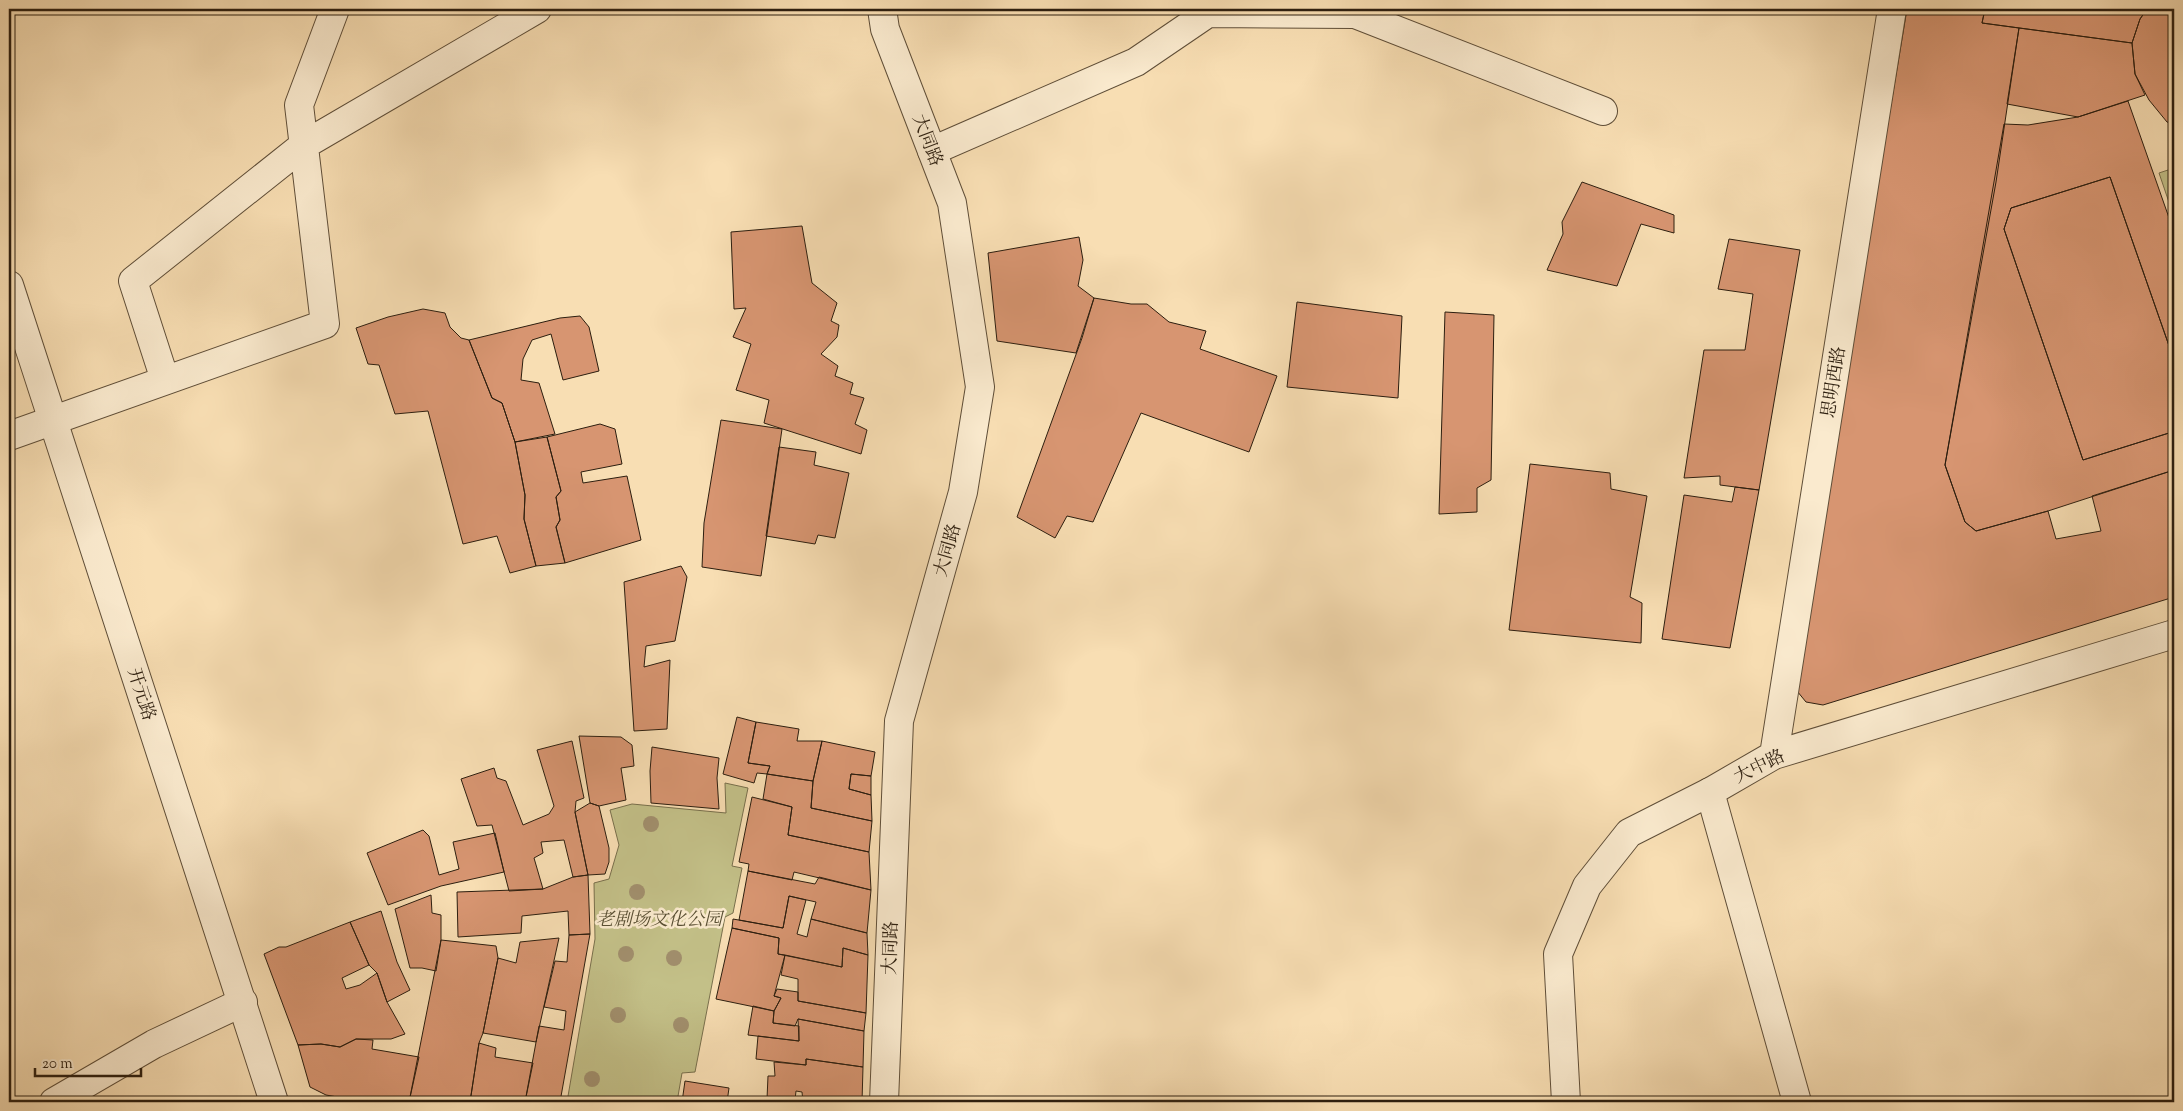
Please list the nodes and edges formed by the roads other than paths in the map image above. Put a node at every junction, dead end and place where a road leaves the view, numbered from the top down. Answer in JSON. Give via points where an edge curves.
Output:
{"nodes":[{"id":1,"x":335,"y":9,"type":"edge"},
{"id":2,"x":537,"y":9,"type":"edge"},
{"id":3,"x":882,"y":9,"type":"edge"},
{"id":4,"x":1892,"y":9,"type":"edge"},
{"id":5,"x":1207,"y":11,"type":"edge"},
{"id":6,"x":1356,"y":11,"type":"edge"},
{"id":7,"x":1603,"y":111,"type":"dead end"},
{"id":8,"x":304,"y":146,"type":"junction"},
{"id":9,"x":932,"y":151,"type":"junction"},
{"id":10,"x":9,"y":285,"type":"edge"},
{"id":11,"x":165,"y":380,"type":"junction"},
{"id":12,"x":53,"y":420,"type":"junction"},
{"id":13,"x":9,"y":436,"type":"edge"},
{"id":14,"x":2174,"y":634,"type":"edge"},
{"id":15,"x":1774,"y":755,"type":"junction"},
{"id":16,"x":1710,"y":792,"type":"junction"},
{"id":17,"x":243,"y":1002,"type":"junction"},
{"id":18,"x":54,"y":1102,"type":"edge"},
{"id":19,"x":274,"y":1102,"type":"edge"},
{"id":20,"x":884,"y":1102,"type":"edge"},
{"id":21,"x":1566,"y":1102,"type":"edge"},
{"id":22,"x":1797,"y":1102,"type":"edge"}],
"edges":[{"from":1,"to":8,"type":"street","via":[[299,105]]},
{"from":2,"to":8,"type":"street"},
{"from":3,"to":9,"type":"street","name":"大同路","via":[[885,29]]},
{"from":4,"to":15,"type":"street","name":"思明西路"},
{"from":5,"to":6,"type":"street"},
{"from":5,"to":9,"type":"street","via":[[1136,62]]},
{"from":6,"to":7,"type":"street"},
{"from":8,"to":11,"type":"street","via":[[133,280]]},
{"from":8,"to":11,"type":"street","via":[[325,324]]},
{"from":9,"to":20,"type":"street","name":"大同路","via":[[952,203],[980,387],[963,492],[899,720]]},
{"from":10,"to":12,"type":"street","name":"开元路"},
{"from":11,"to":12,"type":"street"},
{"from":12,"to":13,"type":"street"},
{"from":12,"to":17,"type":"street","name":"开元路"},
{"from":14,"to":15,"type":"street","name":"大中路"},
{"from":15,"to":16,"type":"street","name":"大中路"},
{"from":16,"to":21,"type":"street","name":"大中路","via":[[1629,833],[1587,886],[1558,954]]},
{"from":16,"to":22,"type":"street"},
{"from":17,"to":18,"type":"street","via":[[154,1044]]},
{"from":17,"to":19,"type":"street","name":"开元路"}]}
